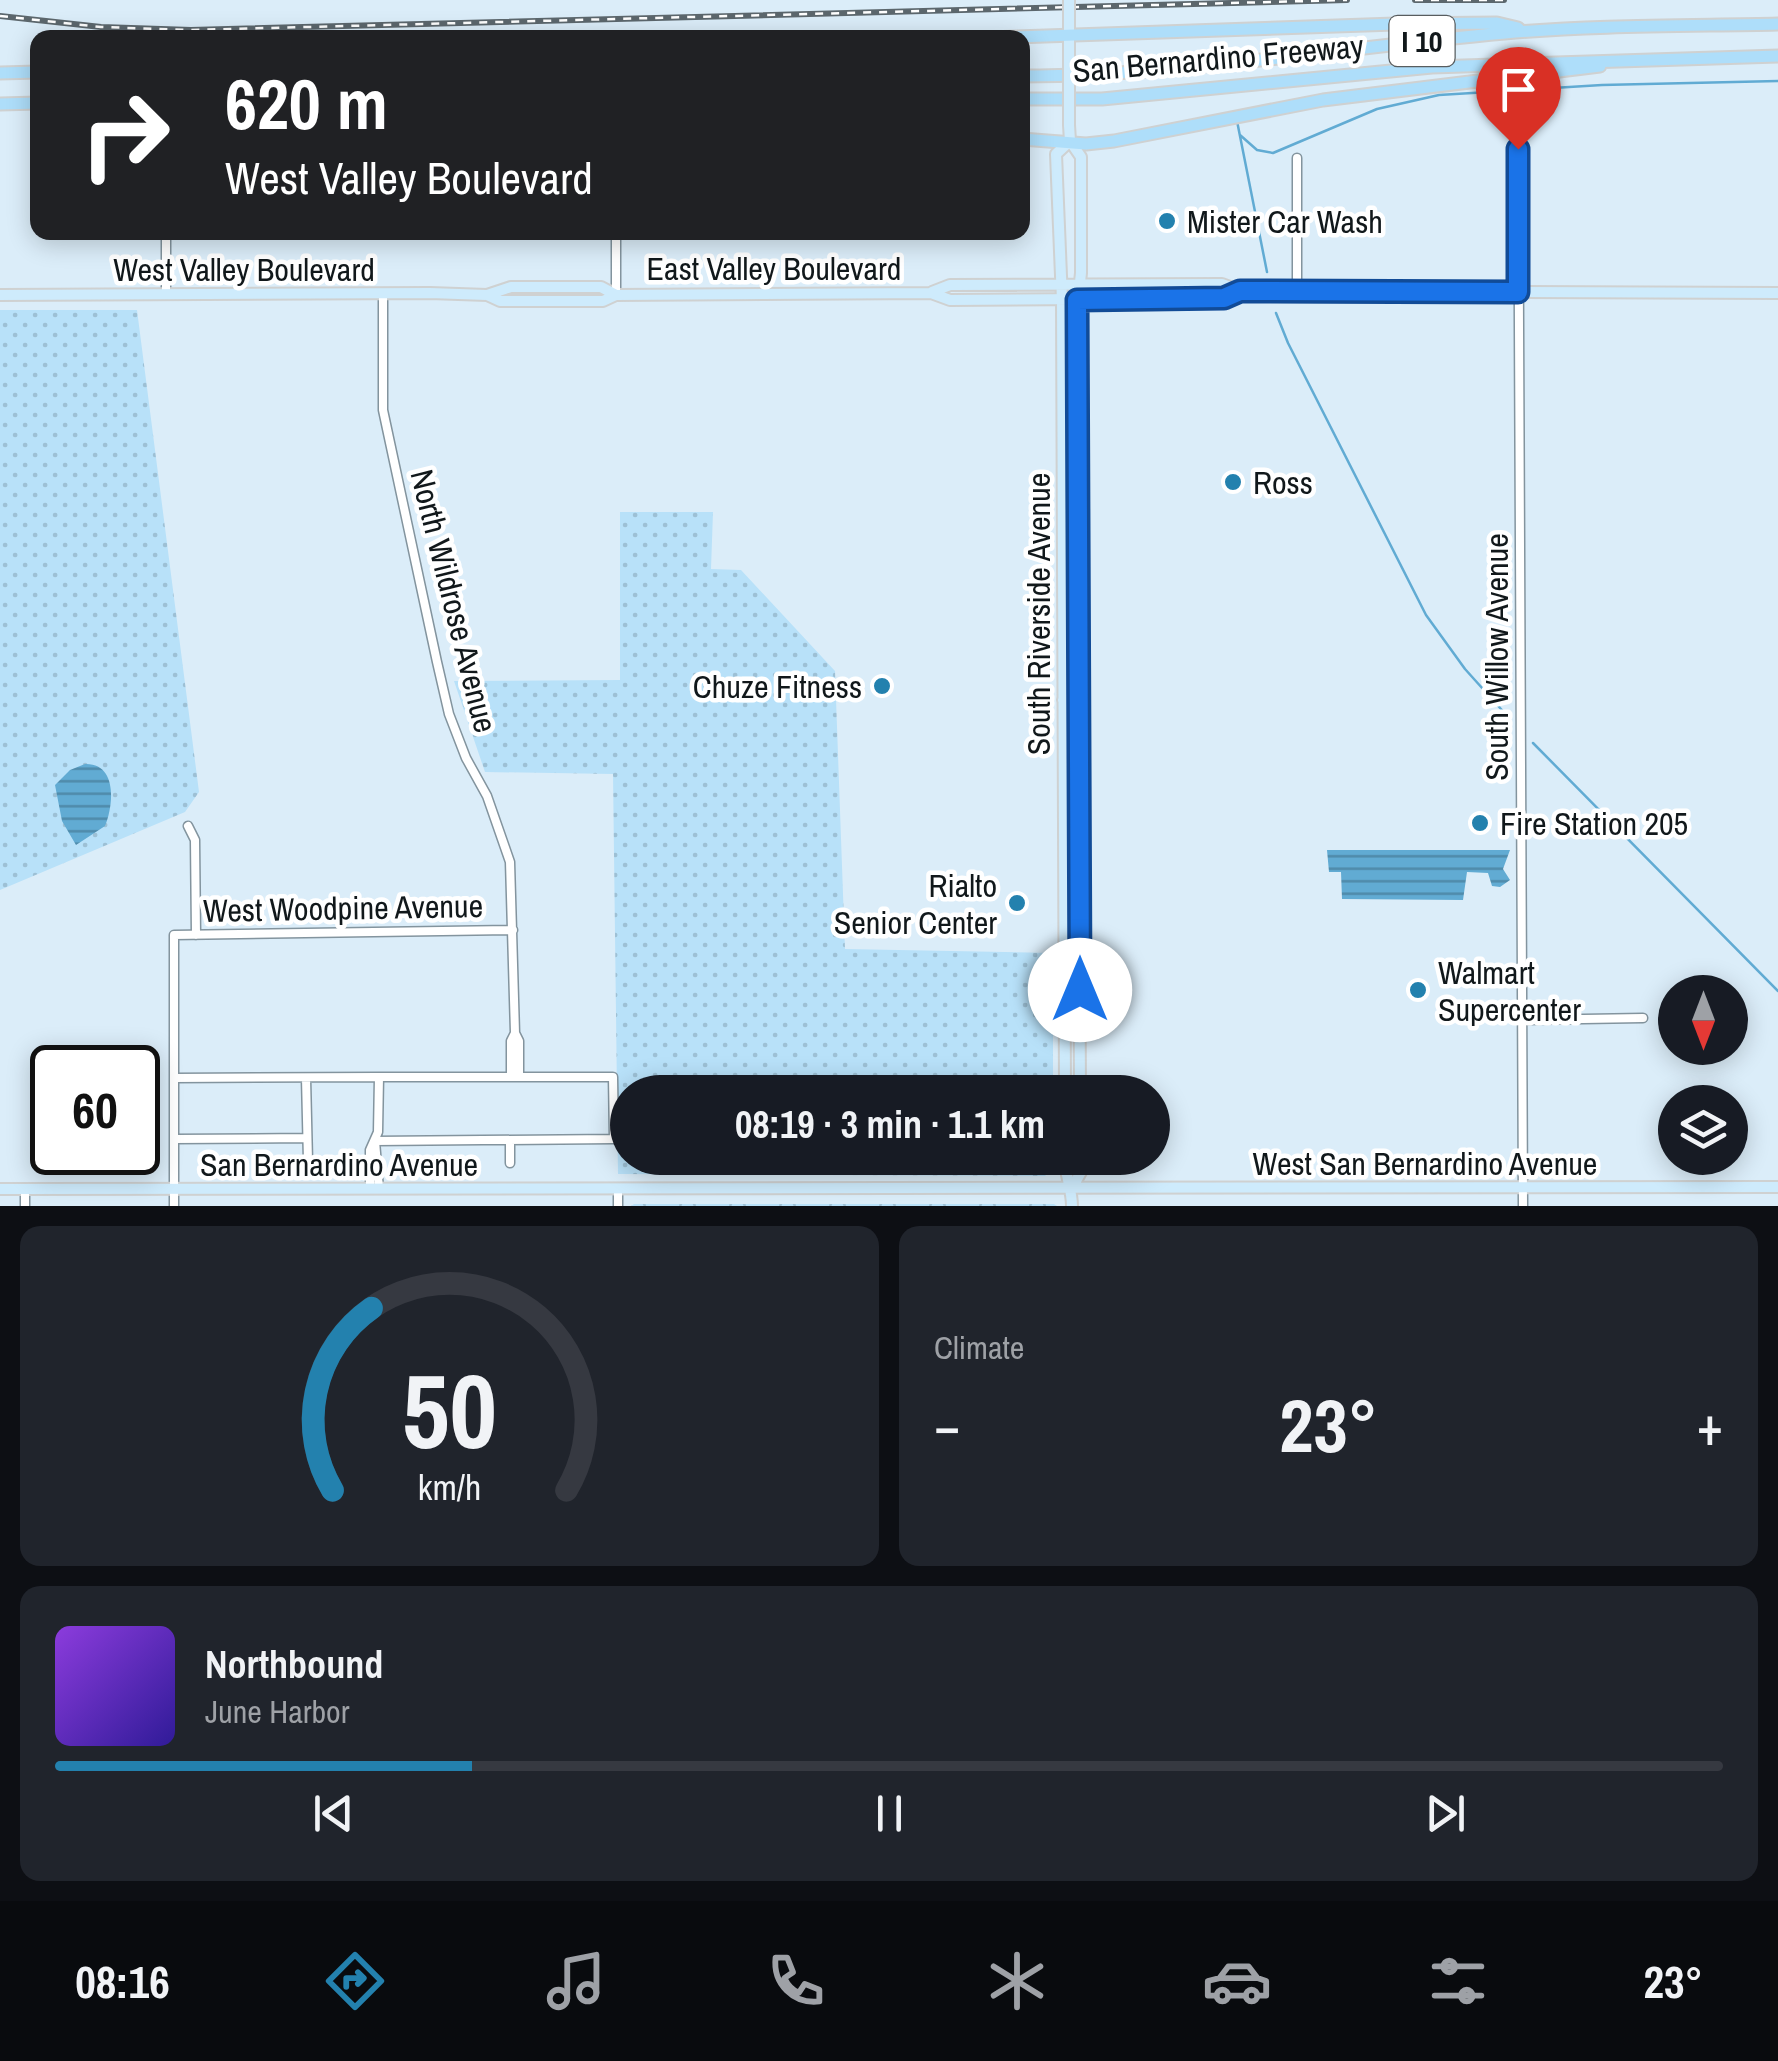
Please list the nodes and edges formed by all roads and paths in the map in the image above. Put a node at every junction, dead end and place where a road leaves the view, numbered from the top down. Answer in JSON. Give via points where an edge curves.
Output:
{"nodes":[{"id":1,"x":1069,"y":0,"type":"edge"},
{"id":2,"x":1778,"y":24,"type":"edge"},
{"id":3,"x":1532,"y":31,"type":"junction"},
{"id":4,"x":1030,"y":40,"type":"edge"},
{"id":5,"x":1069,"y":42,"type":"junction"},
{"id":6,"x":1778,"y":56,"type":"edge"},
{"id":7,"x":1644,"y":59,"type":"junction"},
{"id":8,"x":30,"y":72,"type":"edge"},
{"id":9,"x":0,"y":73,"type":"edge"},
{"id":10,"x":1030,"y":76,"type":"edge"},
{"id":11,"x":1030,"y":99,"type":"edge"},
{"id":12,"x":30,"y":102,"type":"edge"},
{"id":13,"x":0,"y":104,"type":"edge"},
{"id":14,"x":1518,"y":108,"type":"dead end"},
{"id":15,"x":1030,"y":138,"type":"edge"},
{"id":16,"x":1070,"y":141,"type":"junction"},
{"id":17,"x":1296,"y":158,"type":"dead end"},
{"id":18,"x":166,"y":240,"type":"edge"},
{"id":19,"x":616,"y":240,"type":"edge"},
{"id":20,"x":1070,"y":283,"type":"junction"},
{"id":21,"x":1240,"y":291,"type":"junction"},
{"id":22,"x":1297,"y":291,"type":"junction"},
{"id":23,"x":382,"y":292,"type":"junction"},
{"id":24,"x":931,"y":292,"type":"junction"},
{"id":25,"x":1518,"y":292,"type":"junction"},
{"id":26,"x":1778,"y":293,"type":"edge"},
{"id":27,"x":166,"y":294,"type":"junction"},
{"id":28,"x":616,"y":294,"type":"junction"},
{"id":29,"x":0,"y":295,"type":"edge"},
{"id":30,"x":1069,"y":300,"type":"junction"},
{"id":31,"x":1063,"y":699,"type":"junction"},
{"id":32,"x":1079,"y":749,"type":"junction"},
{"id":33,"x":188,"y":826,"type":"dead end"},
{"id":34,"x":513,"y":930,"type":"junction"},
{"id":35,"x":196,"y":935,"type":"junction"},
{"id":36,"x":1643,"y":1018,"type":"dead end"},
{"id":37,"x":1522,"y":1020,"type":"junction"},
{"id":38,"x":1065,"y":1075,"type":"edge"},
{"id":39,"x":1080,"y":1075,"type":"edge"},
{"id":40,"x":515,"y":1076,"type":"junction"},
{"id":41,"x":379,"y":1077,"type":"junction"},
{"id":42,"x":174,"y":1078,"type":"junction"},
{"id":43,"x":306,"y":1078,"type":"junction"},
{"id":44,"x":307,"y":1138,"type":"junction"},
{"id":45,"x":174,"y":1139,"type":"junction"},
{"id":46,"x":510,"y":1140,"type":"junction"},
{"id":47,"x":375,"y":1141,"type":"junction"},
{"id":48,"x":308,"y":1162,"type":"dead end"},
{"id":49,"x":510,"y":1164,"type":"dead end"},
{"id":50,"x":1066,"y":1175,"type":"edge"},
{"id":51,"x":1078,"y":1175,"type":"edge"},
{"id":52,"x":1778,"y":1187,"type":"edge"},
{"id":53,"x":174,"y":1188,"type":"junction"},
{"id":54,"x":1072,"y":1188,"type":"junction"},
{"id":55,"x":1523,"y":1188,"type":"junction"},
{"id":56,"x":0,"y":1189,"type":"edge"},
{"id":57,"x":25,"y":1189,"type":"junction"},
{"id":58,"x":374,"y":1189,"type":"junction"},
{"id":59,"x":618,"y":1190,"type":"junction"},
{"id":60,"x":25,"y":1206,"type":"edge"},
{"id":61,"x":174,"y":1206,"type":"edge"},
{"id":62,"x":618,"y":1206,"type":"edge"},
{"id":63,"x":1072,"y":1206,"type":"edge"},
{"id":64,"x":1523,"y":1206,"type":"edge"}],
"edges":[{"from":1,"to":5,"type":"main road","name":"South Riverside Avenue","bridge":true},
{"from":2,"to":3,"type":"highway","name":"San Bernardino Freeway","number":"I 10"},
{"from":3,"to":5,"type":"highway","via":[[1480,23]]},
{"from":3,"to":10,"type":"highway","name":"San Bernardino Freeway","number":"I 10","via":[[1228,66]]},
{"from":4,"to":5,"type":"highway"},
{"from":5,"to":16,"type":"main road","name":"South Riverside Avenue","bridge":true},
{"from":6,"to":7,"type":"highway","name":"San Bernardino Freeway","number":"I 10"},
{"from":7,"to":11,"type":"highway","name":"San Bernardino Freeway","number":"I 10","via":[[1432,67],[1102,99]]},
{"from":7,"to":16,"type":"highway","via":[[1323,100],[1114,141]]},
{"from":8,"to":9,"type":"highway"},
{"from":12,"to":13,"type":"highway"},
{"from":14,"to":25,"type":"street","name":"South Willow Avenue"},
{"from":15,"to":16,"type":"highway"},
{"from":16,"to":20,"type":"main road","name":"South Riverside Avenue","via":[[1081,158]]},
{"from":16,"to":20,"type":"main road","name":"South Riverside Avenue","via":[[1056,154]]},
{"from":17,"to":22,"type":"street"},
{"from":18,"to":27,"type":"street"},
{"from":19,"to":28,"type":"street"},
{"from":20,"to":21,"type":"main road","via":[[1222,284]]},
{"from":20,"to":24,"type":"main road","name":"East Valley Boulevard","via":[[950,285]]},
{"from":20,"to":30,"type":"main road","name":"South Riverside Avenue"},
{"from":20,"to":30,"type":"main road","name":"South Riverside Avenue"},
{"from":21,"to":22,"type":"main road"},
{"from":21,"to":30,"type":"main road","via":[[1224,298]]},
{"from":22,"to":25,"type":"main road"},
{"from":23,"to":27,"type":"main road","name":"West Valley Boulevard"},
{"from":23,"to":28,"type":"main road","name":"West Valley Boulevard","via":[[488,295],[510,287],[601,287]]},
{"from":23,"to":34,"type":"street","name":"North Wildrose Avenue","via":[[383,410],[450,714],[507,848]]},
{"from":24,"to":28,"type":"main road","name":"East Valley Boulevard"},
{"from":24,"to":30,"type":"main road","name":"East Valley Boulevard","via":[[950,300]]},
{"from":25,"to":26,"type":"main road"},
{"from":25,"to":37,"type":"street","name":"South Willow Avenue"},
{"from":27,"to":29,"type":"main road","name":"West Valley Boulevard"},
{"from":30,"to":31,"type":"main road","name":"South Riverside Avenue"},
{"from":30,"to":32,"type":"main road","name":"South Riverside Avenue"},
{"from":31,"to":32,"type":"main road"},
{"from":31,"to":38,"type":"main road","name":"South Riverside Avenue"},
{"from":32,"to":39,"type":"main road","name":"South Riverside Avenue"},
{"from":33,"to":35,"type":"street","via":[[196,840]]},
{"from":34,"to":35,"type":"street","name":"West Woodpine Avenue"},
{"from":34,"to":40,"type":"street","name":"North Wildrose Avenue"},
{"from":35,"to":42,"type":"street","name":"West Woodpine Avenue","via":[[174,935]]},
{"from":36,"to":37,"type":"street"},
{"from":37,"to":55,"type":"street","name":"South Willow Avenue"},
{"from":40,"to":41,"type":"street"},
{"from":40,"to":46,"type":"street","via":[[613,1077],[614,1139]]},
{"from":41,"to":43,"type":"street"},
{"from":41,"to":47,"type":"street"},
{"from":42,"to":43,"type":"street"},
{"from":42,"to":45,"type":"street"},
{"from":43,"to":44,"type":"street"},
{"from":44,"to":45,"type":"street"},
{"from":44,"to":48,"type":"street"},
{"from":45,"to":53,"type":"street"},
{"from":46,"to":47,"type":"street"},
{"from":46,"to":49,"type":"street"},
{"from":47,"to":58,"type":"street"},
{"from":50,"to":54,"type":"main road"},
{"from":51,"to":54,"type":"main road"},
{"from":52,"to":55,"type":"main road","name":"West San Bernardino Avenue"},
{"from":53,"to":57,"type":"main road","name":"San Bernardino Avenue"},
{"from":53,"to":58,"type":"main road","name":"San Bernardino Avenue"},
{"from":53,"to":61,"type":"street"},
{"from":54,"to":55,"type":"main road","name":"West San Bernardino Avenue"},
{"from":54,"to":59,"type":"main road","name":"West San Bernardino Avenue"},
{"from":54,"to":63,"type":"main road"},
{"from":55,"to":64,"type":"street","name":"South Willow Avenue"},
{"from":56,"to":57,"type":"main road","name":"San Bernardino Avenue"},
{"from":57,"to":60,"type":"street"},
{"from":58,"to":59,"type":"main road","name":"San Bernardino Avenue"},
{"from":59,"to":62,"type":"street"}]}
